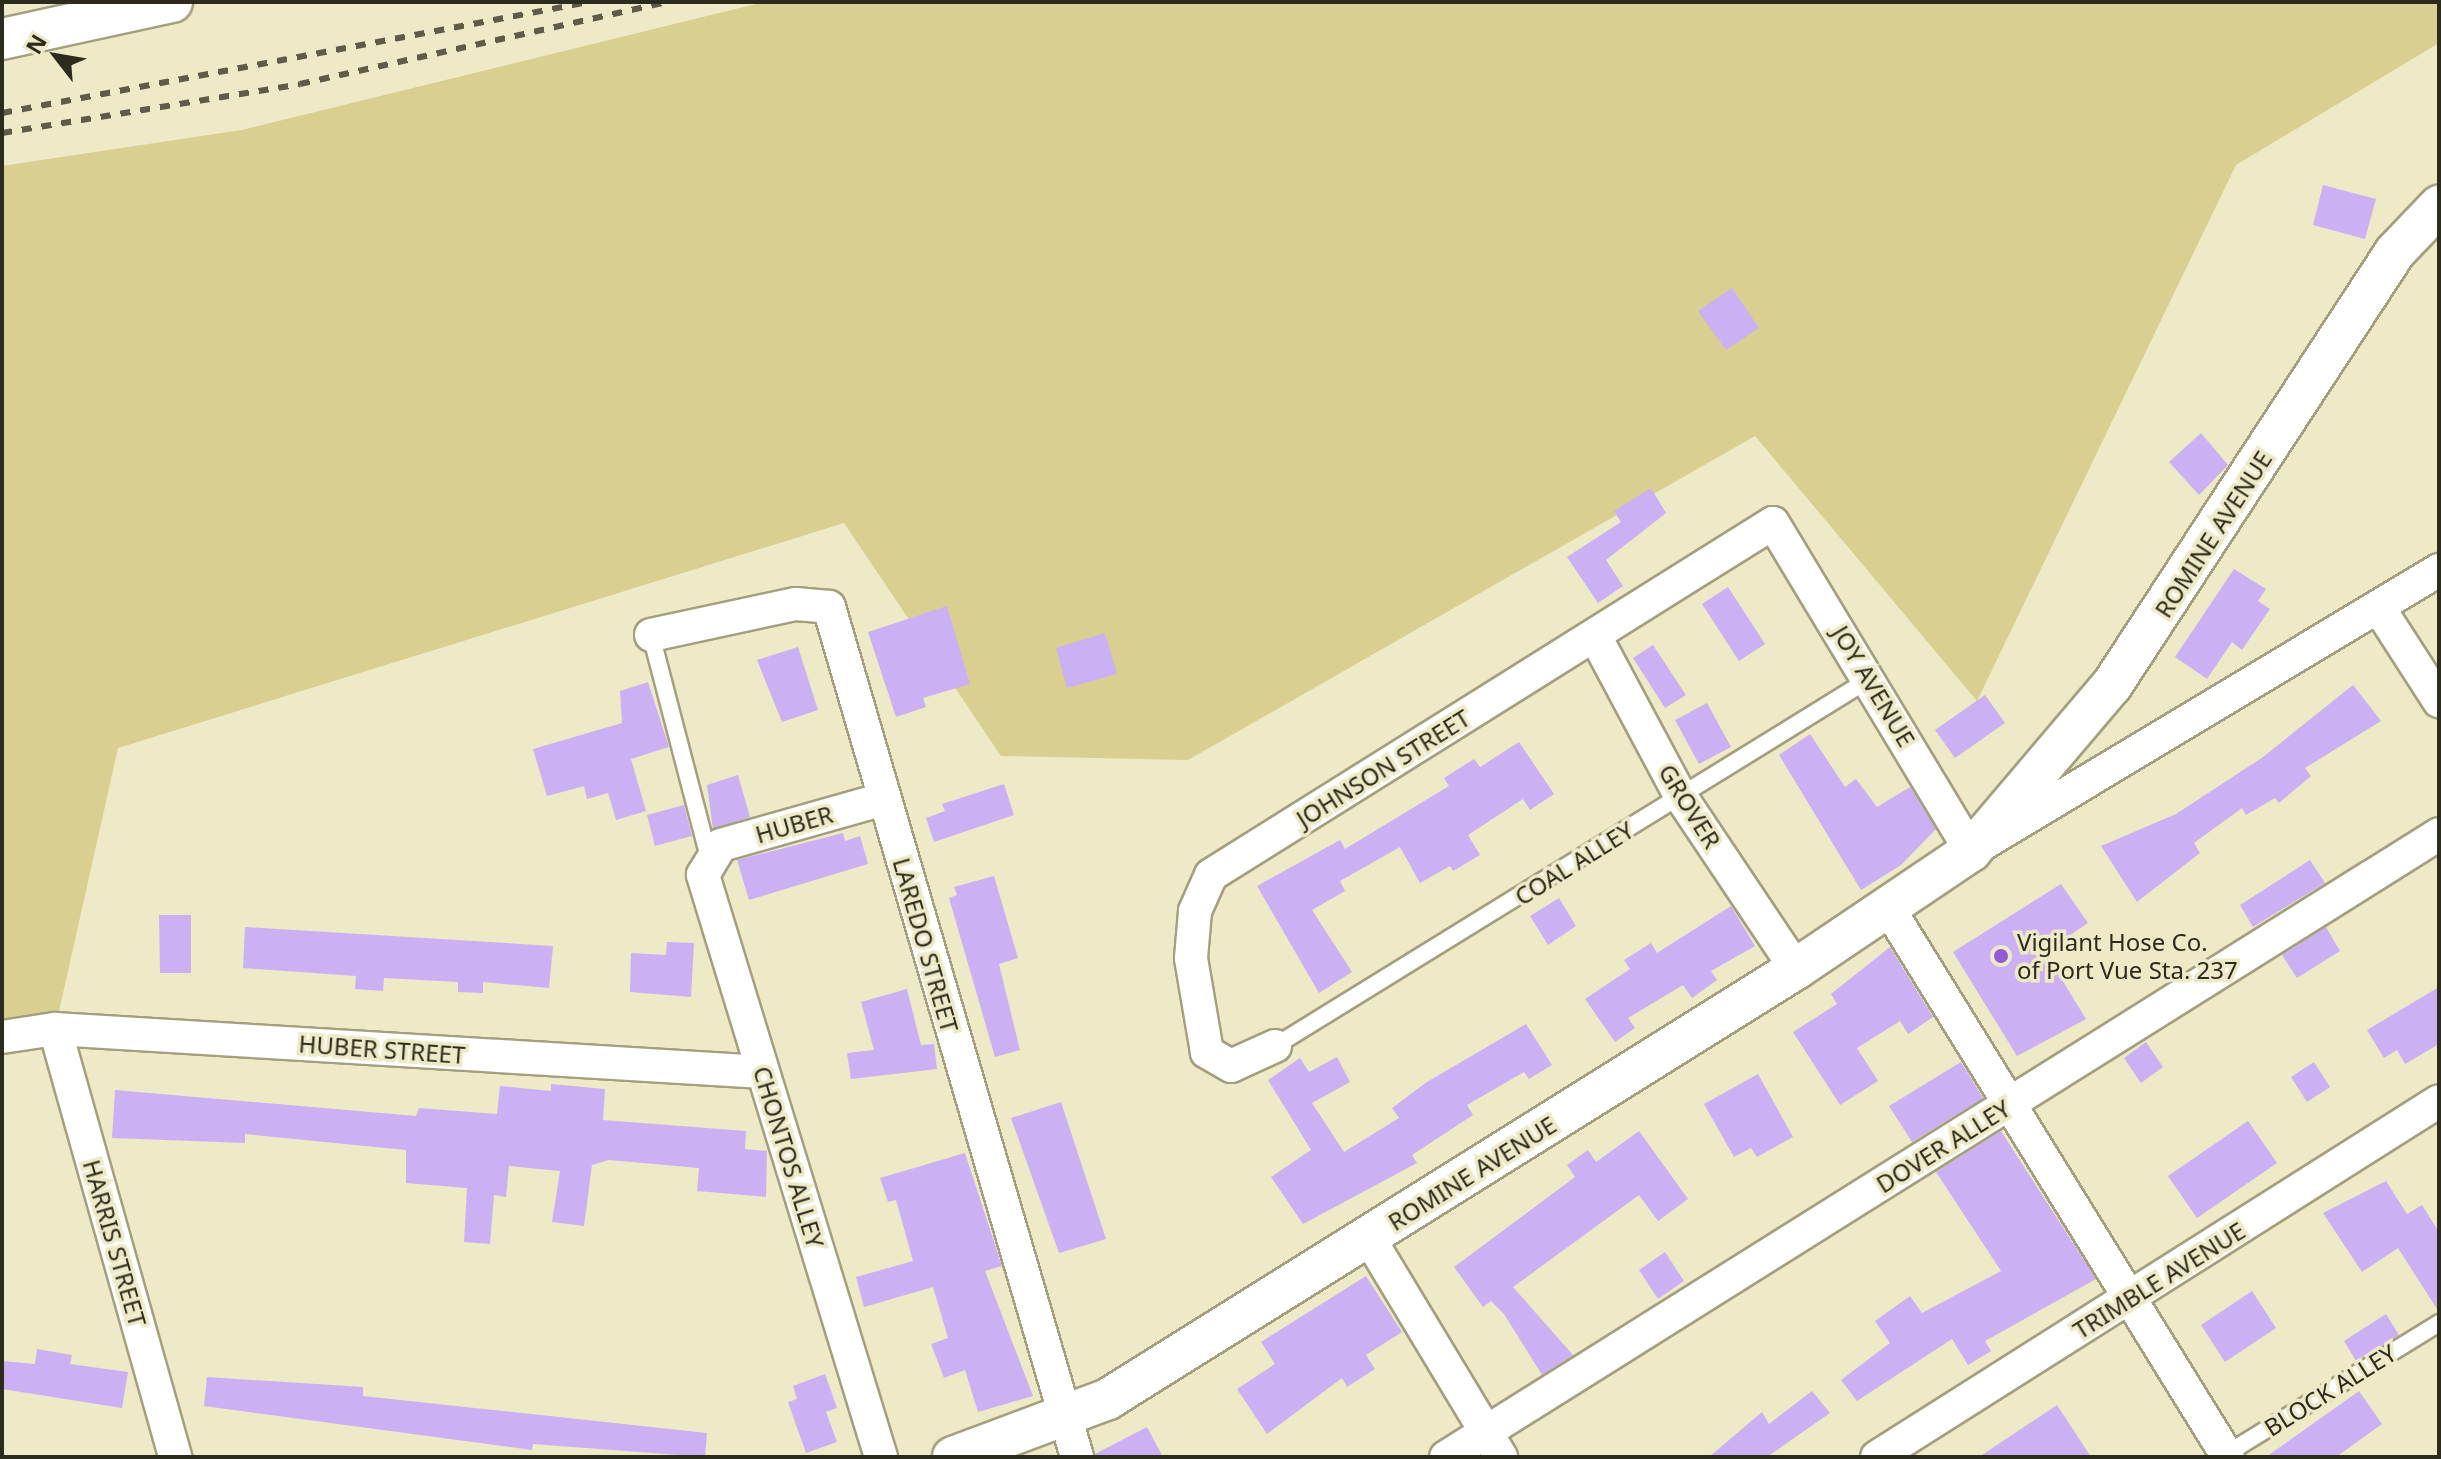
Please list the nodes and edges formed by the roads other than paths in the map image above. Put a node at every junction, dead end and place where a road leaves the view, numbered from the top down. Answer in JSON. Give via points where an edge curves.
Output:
{"nodes":[{"id":1,"x":172,"y":2,"type":"edge"},
{"id":2,"x":2,"y":39,"type":"edge"},
{"id":3,"x":2439,"y":206,"type":"edge"},
{"id":4,"x":1773,"y":523,"type":"joint"},
{"id":5,"x":2439,"y":570,"type":"edge"},
{"id":6,"x":2379,"y":608,"type":"junction"},
{"id":7,"x":651,"y":635,"type":"joint"},
{"id":8,"x":1595,"y":636,"type":"junction"},
{"id":9,"x":1871,"y":678,"type":"junction"},
{"id":10,"x":2439,"y":701,"type":"edge"},
{"id":11,"x":1681,"y":797,"type":"junction"},
{"id":12,"x":884,"y":799,"type":"junction"},
{"id":13,"x":2439,"y":834,"type":"edge"},
{"id":14,"x":1971,"y":851,"type":"junction"},
{"id":15,"x":709,"y":858,"type":"junction"},
{"id":16,"x":1889,"y":909,"type":"junction"},
{"id":17,"x":1796,"y":969,"type":"junction"},
{"id":18,"x":55,"y":1029,"type":"junction"},
{"id":19,"x":2,"y":1037,"type":"edge"},
{"id":20,"x":1275,"y":1046,"type":"joint"},
{"id":21,"x":763,"y":1072,"type":"junction"},
{"id":22,"x":2439,"y":1101,"type":"edge"},
{"id":23,"x":2007,"y":1106,"type":"junction"},
{"id":24,"x":1369,"y":1238,"type":"junction"},
{"id":25,"x":2131,"y":1298,"type":"junction"},
{"id":26,"x":2439,"y":1323,"type":"edge"},
{"id":27,"x":1066,"y":1419,"type":"junction"},
{"id":28,"x":1494,"y":1444,"type":"edge"},
{"id":29,"x":2225,"y":1456,"type":"edge"},
{"id":30,"x":175,"y":1457,"type":"edge"},
{"id":31,"x":881,"y":1457,"type":"edge"},
{"id":32,"x":953,"y":1457,"type":"edge"},
{"id":33,"x":1077,"y":1457,"type":"edge"},
{"id":34,"x":1446,"y":1457,"type":"edge"},
{"id":35,"x":1877,"y":1457,"type":"edge"}],
"edges":[{"from":1,"to":2,"type":"street"},
{"from":3,"to":14,"type":"street","name":"ROMINE AVENUE","via":[[2387,263],[2121,673]]},
{"from":4,"to":8,"type":"street","name":"JOHNSON STREET"},
{"from":4,"to":9,"type":"street","name":"JOY AVENUE"},
{"from":5,"to":6,"type":"street","name":"ROMINE AVENUE"},
{"from":6,"to":10,"type":"street"},
{"from":6,"to":14,"type":"street","name":"ROMINE AVENUE"},
{"from":7,"to":12,"type":"street","name":"LAREDO STREET","via":[[796,604],[829,607]]},
{"from":7,"to":15,"type":"lane"},
{"from":8,"to":11,"type":"street","name":"GROVER"},
{"from":8,"to":20,"type":"street","name":"JOHNSON STREET","via":[[1211,875],[1195,911],[1191,958],[1207,1052],[1231,1066]]},
{"from":9,"to":11,"type":"lane","name":"COAL ALLEY"},
{"from":9,"to":14,"type":"street","name":"JOY AVENUE"},
{"from":11,"to":17,"type":"street","name":"GROVER"},
{"from":11,"to":20,"type":"lane","name":"COAL ALLEY"},
{"from":12,"to":15,"type":"street","name":"HUBER","via":[[721,845]]},
{"from":12,"to":27,"type":"street","name":"LAREDO STREET"},
{"from":13,"to":23,"type":"street","name":"DOVER ALLEY"},
{"from":14,"to":16,"type":"street","name":"ROMINE AVENUE"},
{"from":15,"to":21,"type":"street","name":"CHONTOS ALLEY","via":[[703,875]]},
{"from":16,"to":17,"type":"street","name":"ROMINE AVENUE"},
{"from":16,"to":23,"type":"street"},
{"from":17,"to":24,"type":"street","name":"ROMINE AVENUE"},
{"from":18,"to":19,"type":"street","name":"HUBER STREET"},
{"from":18,"to":21,"type":"street","name":"HUBER STREET"},
{"from":18,"to":30,"type":"street","name":"HARRIS STREET"},
{"from":21,"to":31,"type":"street","name":"CHONTOS ALLEY"},
{"from":22,"to":25,"type":"street","name":"TRIMBLE AVENUE"},
{"from":23,"to":25,"type":"street"},
{"from":23,"to":28,"type":"street","name":"DOVER ALLEY"},
{"from":24,"to":27,"type":"street","name":"ROMINE AVENUE"},
{"from":24,"to":28,"type":"street"},
{"from":25,"to":29,"type":"street"},
{"from":25,"to":35,"type":"street","name":"TRIMBLE AVENUE"},
{"from":26,"to":29,"type":"lane","name":"BLOCK ALLEY"},
{"from":27,"to":32,"type":"street","name":"ROMINE AVENUE"},
{"from":27,"to":33,"type":"street","name":"LAREDO STREET"},
{"from":28,"to":34,"type":"street","name":"DOVER ALLEY"}]}
